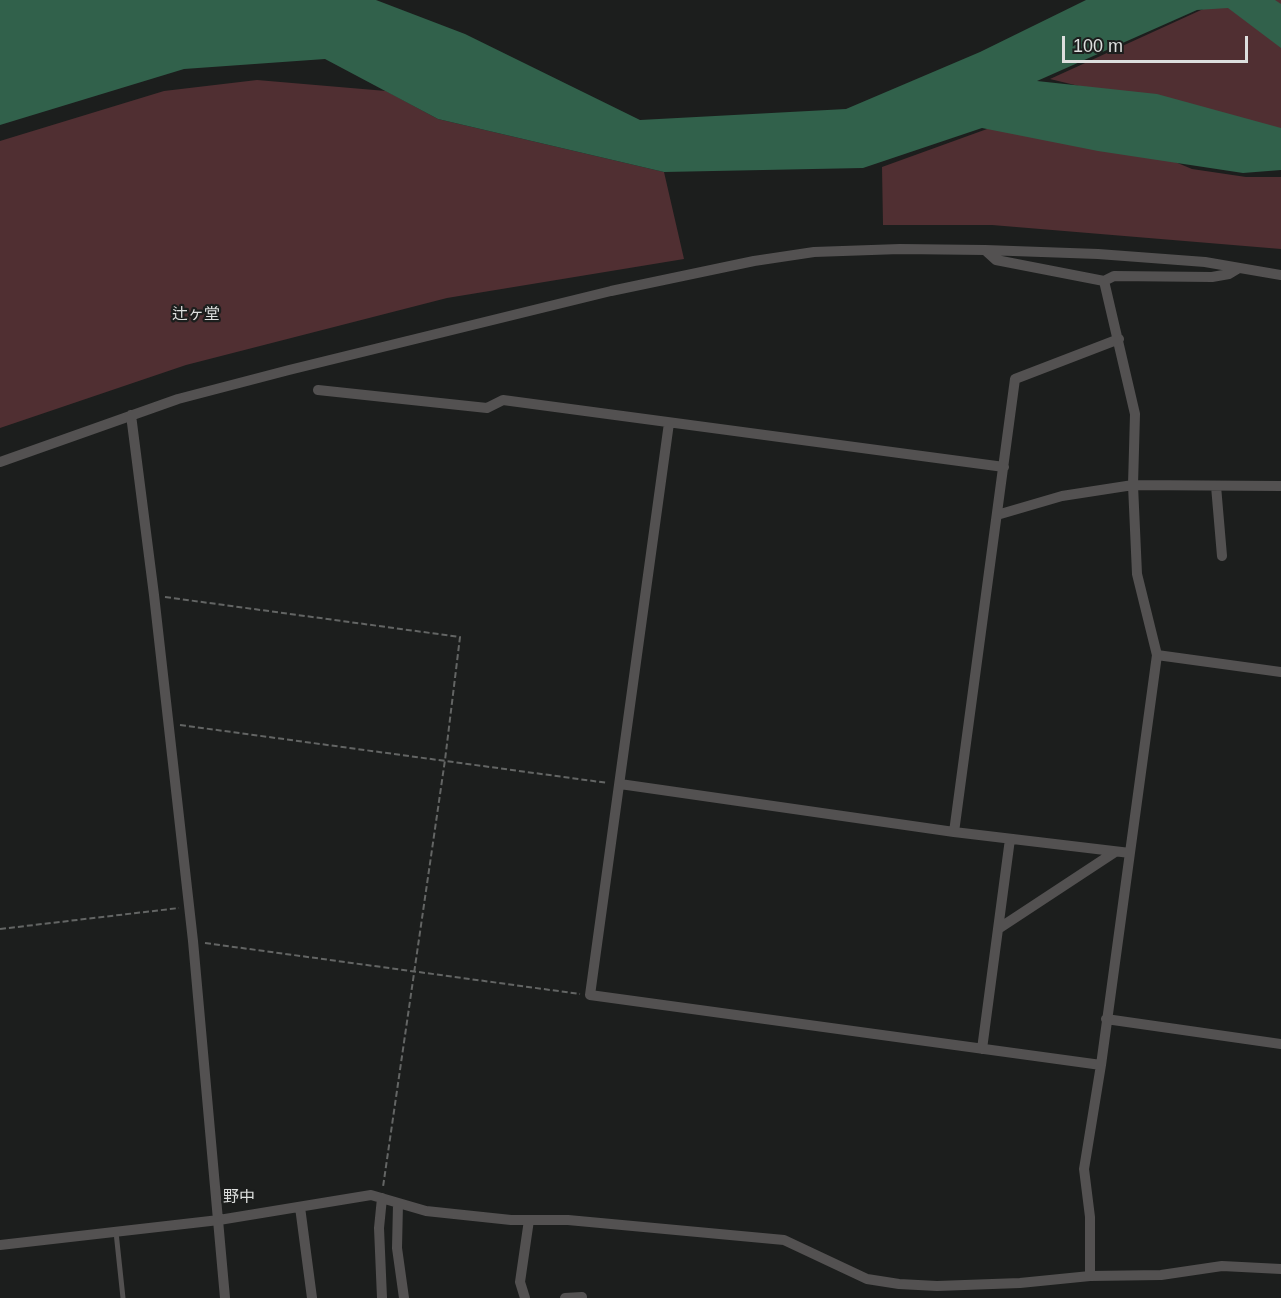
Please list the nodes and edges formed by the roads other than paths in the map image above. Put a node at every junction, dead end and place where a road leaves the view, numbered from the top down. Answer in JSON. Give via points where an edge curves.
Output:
{"nodes":[{"id":1,"x":985,"y":250,"type":"junction"},
{"id":2,"x":1239,"y":268,"type":"junction"},
{"id":3,"x":1281,"y":275,"type":"edge"},
{"id":4,"x":1104,"y":280,"type":"junction"},
{"id":5,"x":1119,"y":339,"type":"junction"},
{"id":6,"x":318,"y":390,"type":"dead end"},
{"id":7,"x":131,"y":415,"type":"junction"},
{"id":8,"x":669,"y":423,"type":"junction"},
{"id":9,"x":0,"y":462,"type":"edge"},
{"id":10,"x":1004,"y":467,"type":"junction"},
{"id":11,"x":1133,"y":485,"type":"junction"},
{"id":12,"x":1216,"y":486,"type":"junction"},
{"id":13,"x":1281,"y":486,"type":"edge"},
{"id":14,"x":997,"y":515,"type":"junction"},
{"id":15,"x":1222,"y":556,"type":"dead end"},
{"id":16,"x":1157,"y":656,"type":"junction"},
{"id":17,"x":1281,"y":672,"type":"edge"},
{"id":18,"x":620,"y":784,"type":"junction"},
{"id":19,"x":954,"y":832,"type":"junction"},
{"id":20,"x":1010,"y":839,"type":"junction"},
{"id":21,"x":1115,"y":852,"type":"junction"},
{"id":22,"x":1130,"y":854,"type":"junction"},
{"id":23,"x":998,"y":929,"type":"junction"},
{"id":24,"x":1106,"y":1019,"type":"junction"},
{"id":25,"x":1281,"y":1044,"type":"edge"},
{"id":26,"x":982,"y":1049,"type":"junction"},
{"id":27,"x":1101,"y":1065,"type":"junction"},
{"id":28,"x":382,"y":1198,"type":"junction"},
{"id":29,"x":398,"y":1204,"type":"junction"},
{"id":30,"x":300,"y":1207,"type":"junction"},
{"id":31,"x":219,"y":1220,"type":"junction"},
{"id":32,"x":529,"y":1220,"type":"junction"},
{"id":33,"x":116,"y":1232,"type":"junction"},
{"id":34,"x":0,"y":1245,"type":"edge"},
{"id":35,"x":1281,"y":1269,"type":"edge"},
{"id":36,"x":1090,"y":1276,"type":"junction"},
{"id":37,"x":937,"y":1286,"type":"junction"},
{"id":38,"x":582,"y":1297,"type":"edge"},
{"id":39,"x":123,"y":1298,"type":"edge"},
{"id":40,"x":225,"y":1298,"type":"edge"},
{"id":41,"x":312,"y":1298,"type":"edge"},
{"id":42,"x":382,"y":1298,"type":"edge"},
{"id":43,"x":404,"y":1298,"type":"edge"},
{"id":44,"x":525,"y":1298,"type":"edge"},
{"id":45,"x":566,"y":1298,"type":"edge"},
{"id":46,"x":937,"y":1298,"type":"edge"}],
"edges":[{"from":1,"to":2,"type":"street","via":[[1098,254]]},
{"from":1,"to":4,"type":"street","via":[[996,260]]},
{"from":1,"to":7,"type":"street","via":[[814,252],[754,261],[501,317],[178,399]]},
{"from":2,"to":3,"type":"street"},
{"from":2,"to":4,"type":"street","via":[[1212,277],[1114,276]]},
{"from":4,"to":5,"type":"street"},
{"from":5,"to":10,"type":"street","via":[[1015,379]]},
{"from":5,"to":11,"type":"street","via":[[1135,414]]},
{"from":6,"to":8,"type":"street","via":[[487,408],[503,400]]},
{"from":7,"to":9,"type":"street"},
{"from":7,"to":31,"type":"street","via":[[193,942]]},
{"from":8,"to":10,"type":"street"},
{"from":8,"to":18,"type":"street"},
{"from":10,"to":14,"type":"street"},
{"from":11,"to":12,"type":"street"},
{"from":11,"to":14,"type":"street","via":[[1062,496]]},
{"from":11,"to":16,"type":"street","via":[[1137,574]]},
{"from":12,"to":13,"type":"street"},
{"from":12,"to":15,"type":"street"},
{"from":14,"to":19,"type":"street"},
{"from":16,"to":17,"type":"street"},
{"from":16,"to":22,"type":"street"},
{"from":18,"to":19,"type":"street"},
{"from":18,"to":26,"type":"street","via":[[590,995]]},
{"from":19,"to":20,"type":"street"},
{"from":20,"to":21,"type":"street"},
{"from":20,"to":23,"type":"street"},
{"from":21,"to":22,"type":"street"},
{"from":21,"to":23,"type":"street"},
{"from":22,"to":24,"type":"street"},
{"from":23,"to":26,"type":"street"},
{"from":24,"to":25,"type":"street"},
{"from":24,"to":27,"type":"street"},
{"from":26,"to":27,"type":"street"},
{"from":27,"to":36,"type":"street","via":[[1084,1170],[1090,1217]]},
{"from":28,"to":29,"type":"street"},
{"from":28,"to":30,"type":"street","via":[[371,1195]]},
{"from":28,"to":42,"type":"street"},
{"from":29,"to":32,"type":"street","via":[[426,1211]]},
{"from":29,"to":43,"type":"street"},
{"from":30,"to":31,"type":"street"},
{"from":30,"to":41,"type":"street"},
{"from":31,"to":33,"type":"street"},
{"from":31,"to":40,"type":"street"},
{"from":32,"to":37,"type":"street","via":[[568,1220],[784,1240],[867,1279]]},
{"from":32,"to":44,"type":"street","via":[[520,1282]]},
{"from":33,"to":34,"type":"street"},
{"from":33,"to":39,"type":"lane"},
{"from":35,"to":36,"type":"street","via":[[1222,1266],[1161,1275]]},
{"from":36,"to":37,"type":"street"},
{"from":37,"to":46,"type":"street"},
{"from":38,"to":45,"type":"street"}]}
